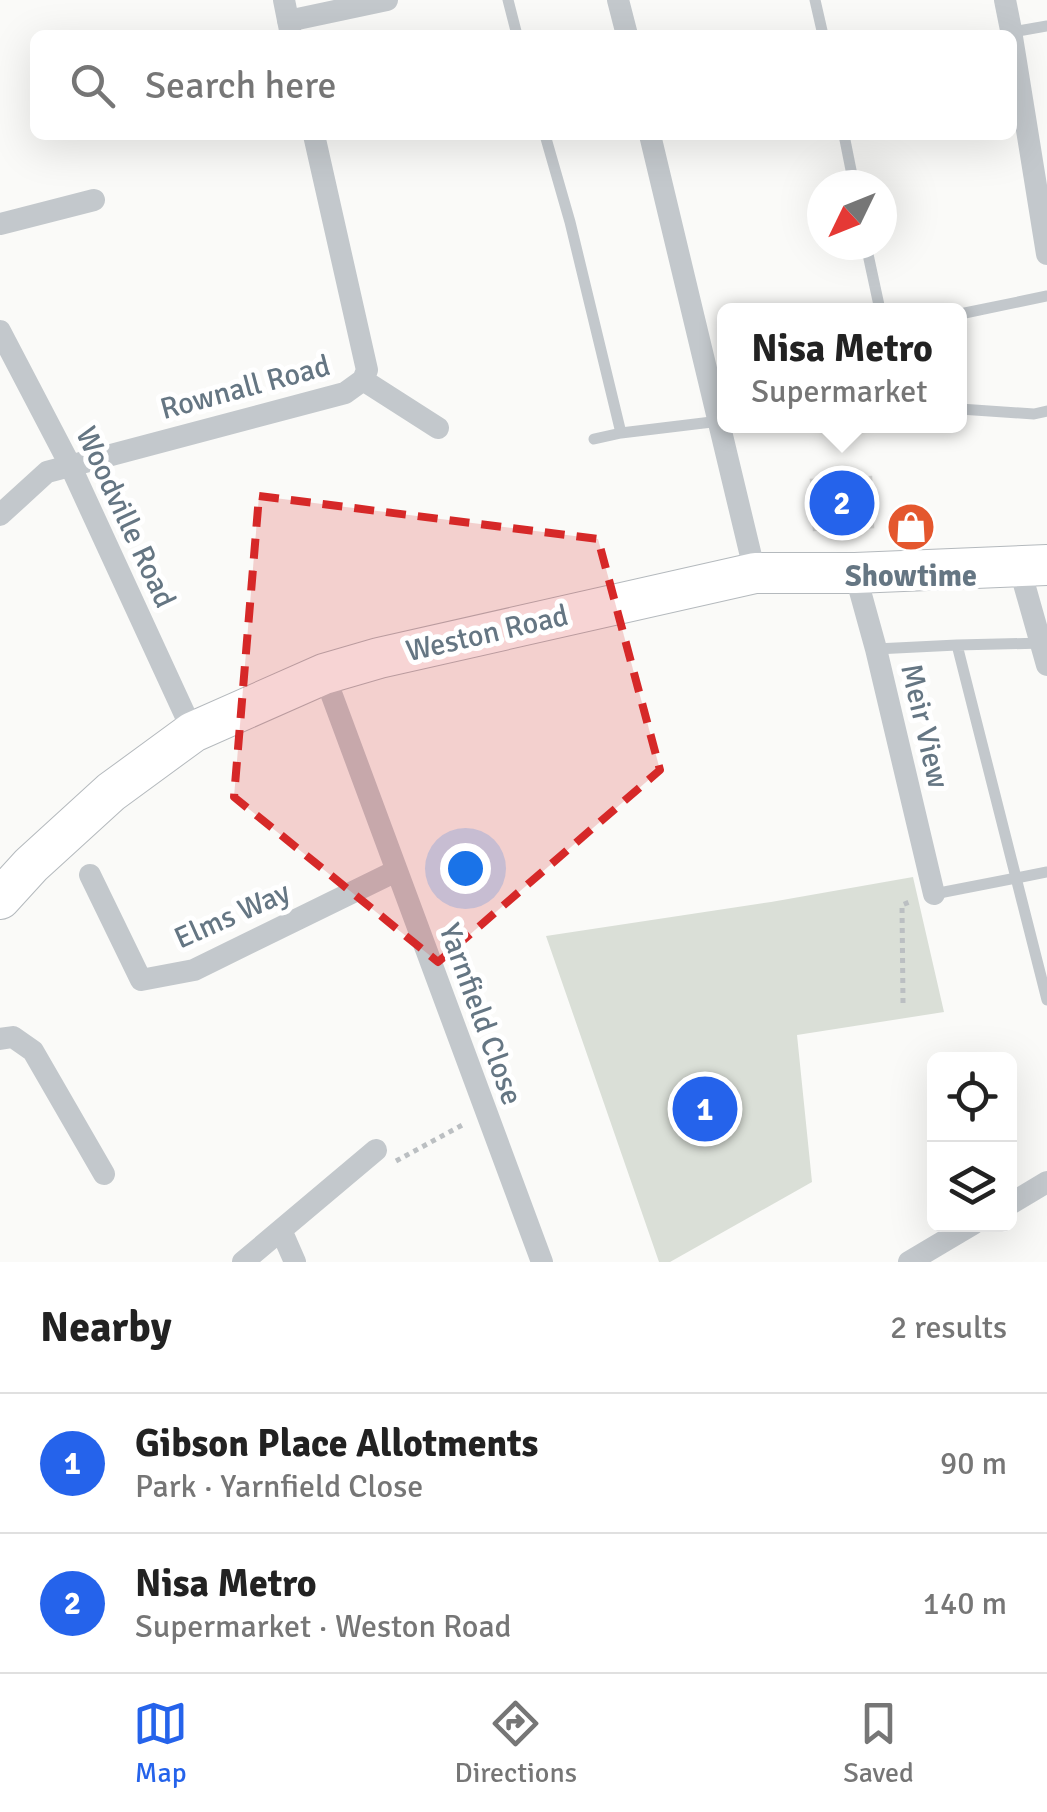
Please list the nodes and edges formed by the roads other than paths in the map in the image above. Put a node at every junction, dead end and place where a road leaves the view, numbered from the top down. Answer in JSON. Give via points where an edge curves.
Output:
{"nodes":[{"id":1,"x":387,"y":0,"type":"edge"},
{"id":2,"x":508,"y":0,"type":"edge"},
{"id":3,"x":618,"y":0,"type":"edge"},
{"id":4,"x":816,"y":0,"type":"edge"},
{"id":5,"x":1004,"y":0,"type":"edge"},
{"id":6,"x":288,"y":19,"type":"edge"},
{"id":7,"x":1047,"y":26,"type":"edge"},
{"id":8,"x":517,"y":30,"type":"edge"},
{"id":9,"x":626,"y":30,"type":"edge"},
{"id":10,"x":822,"y":30,"type":"edge"},
{"id":11,"x":1011,"y":30,"type":"edge"},
{"id":12,"x":1017,"y":34,"type":"edge"},
{"id":13,"x":1017,"y":66,"type":"edge"},
{"id":14,"x":315,"y":140,"type":"edge"},
{"id":15,"x":547,"y":140,"type":"edge"},
{"id":16,"x":651,"y":140,"type":"edge"},
{"id":17,"x":845,"y":140,"type":"edge"},
{"id":18,"x":851,"y":170,"type":"edge"},
{"id":19,"x":94,"y":200,"type":"dead end"},
{"id":20,"x":0,"y":224,"type":"edge"},
{"id":21,"x":1047,"y":254,"type":"edge"},
{"id":22,"x":869,"y":260,"type":"edge"},
{"id":23,"x":1047,"y":296,"type":"edge"},
{"id":24,"x":878,"y":303,"type":"edge"},
{"id":25,"x":967,"y":313,"type":"edge"},
{"id":26,"x":0,"y":331,"type":"edge"},
{"id":27,"x":363,"y":380,"type":"junction"},
{"id":28,"x":717,"y":405,"type":"edge"},
{"id":29,"x":967,"y":409,"type":"edge"},
{"id":30,"x":1047,"y":411,"type":"edge"},
{"id":31,"x":717,"y":421,"type":"edge"},
{"id":32,"x":438,"y":428,"type":"dead end"},
{"id":33,"x":621,"y":432,"type":"junction"},
{"id":34,"x":724,"y":433,"type":"edge"},
{"id":35,"x":594,"y":439,"type":"dead end"},
{"id":36,"x":70,"y":466,"type":"junction"},
{"id":37,"x":0,"y":515,"type":"edge"},
{"id":38,"x":1033,"y":566,"type":"edge"},
{"id":39,"x":755,"y":573,"type":"junction"},
{"id":40,"x":856,"y":573,"type":"junction"},
{"id":41,"x":957,"y":645,"type":"junction"},
{"id":42,"x":876,"y":649,"type":"junction"},
{"id":43,"x":1045,"y":650,"type":"edge"},
{"id":44,"x":324,"y":674,"type":"junction"},
{"id":45,"x":194,"y":732,"type":"junction"},
{"id":46,"x":396,"y":871,"type":"junction"},
{"id":47,"x":1047,"y":872,"type":"edge"},
{"id":48,"x":90,"y":874,"type":"dead end"},
{"id":49,"x":1017,"y":879,"type":"junction"},
{"id":50,"x":934,"y":894,"type":"joint"},
{"id":51,"x":0,"y":899,"type":"edge"},
{"id":52,"x":1047,"y":1000,"type":"edge"},
{"id":53,"x":0,"y":1039,"type":"edge"},
{"id":54,"x":376,"y":1150,"type":"road end"},
{"id":55,"x":104,"y":1174,"type":"dead end"},
{"id":56,"x":1047,"y":1182,"type":"edge"},
{"id":57,"x":1017,"y":1200,"type":"edge"},
{"id":58,"x":280,"y":1230,"type":"junction"},
{"id":59,"x":960,"y":1232,"type":"edge"},
{"id":60,"x":243,"y":1262,"type":"edge"},
{"id":61,"x":296,"y":1262,"type":"edge"},
{"id":62,"x":542,"y":1262,"type":"edge"},
{"id":63,"x":908,"y":1262,"type":"edge"}],
"edges":[{"from":1,"to":6,"type":"street"},
{"from":2,"to":8,"type":"lane"},
{"from":3,"to":9,"type":"street"},
{"from":4,"to":10,"type":"lane"},
{"from":5,"to":11,"type":"street"},
{"from":7,"to":12,"type":"lane"},
{"from":13,"to":21,"type":"street"},
{"from":14,"to":27,"type":"street","name":"Rownall Road","via":[[367,370]]},
{"from":15,"to":33,"type":"lane"},
{"from":16,"to":28,"type":"street"},
{"from":17,"to":18,"type":"lane"},
{"from":19,"to":20,"type":"street"},
{"from":22,"to":24,"type":"lane"},
{"from":23,"to":25,"type":"lane"},
{"from":26,"to":36,"type":"street","name":"Woodville Road"},
{"from":27,"to":32,"type":"street"},
{"from":27,"to":36,"type":"street","name":"Rownall Road","via":[[345,393]]},
{"from":29,"to":30,"type":"lane"},
{"from":31,"to":33,"type":"lane"},
{"from":33,"to":35,"type":"lane"},
{"from":34,"to":39,"type":"street"},
{"from":36,"to":37,"type":"street","name":"Rownall Road","via":[[47,472]]},
{"from":36,"to":45,"type":"street","name":"Woodville Road"},
{"from":38,"to":40,"type":"highway","name":"Weston Road"},
{"from":38,"to":43,"type":"street"},
{"from":39,"to":40,"type":"highway","name":"Weston Road"},
{"from":39,"to":44,"type":"highway","name":"Weston Road"},
{"from":40,"to":42,"type":"street","name":"Meir View"},
{"from":41,"to":42,"type":"lane"},
{"from":41,"to":43,"type":"lane"},
{"from":41,"to":49,"type":"lane"},
{"from":42,"to":50,"type":"street","name":"Meir View"},
{"from":44,"to":45,"type":"highway","name":"Weston Road"},
{"from":44,"to":46,"type":"street","name":"Yarnfield Close"},
{"from":45,"to":51,"type":"highway","name":"Weston Road","via":[[111,792]]},
{"from":46,"to":48,"type":"street","name":"Elms Way","via":[[194,970],[141,980]]},
{"from":46,"to":62,"type":"street","name":"Yarnfield Close"},
{"from":47,"to":49,"type":"lane"},
{"from":49,"to":50,"type":"lane"},
{"from":49,"to":52,"type":"lane"},
{"from":53,"to":55,"type":"street","via":[[13,1037],[33,1051]]},
{"from":54,"to":58,"type":"street"},
{"from":56,"to":57,"type":"street"},
{"from":58,"to":60,"type":"street"},
{"from":58,"to":61,"type":"street"},
{"from":59,"to":63,"type":"street"}]}
